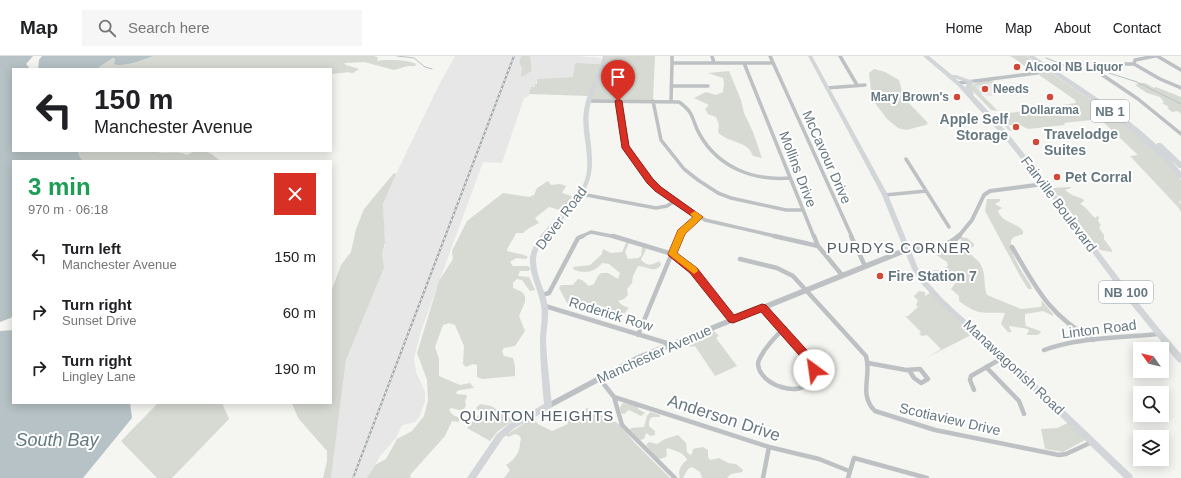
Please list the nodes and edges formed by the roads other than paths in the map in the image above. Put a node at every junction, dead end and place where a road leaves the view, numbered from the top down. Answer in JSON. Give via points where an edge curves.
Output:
{"nodes":[{"id":1,"x":605,"y":56,"type":"edge"},
{"id":2,"x":672,"y":56,"type":"edge"},
{"id":3,"x":712,"y":56,"type":"edge"},
{"id":4,"x":770,"y":56,"type":"edge"},
{"id":5,"x":810,"y":56,"type":"edge"},
{"id":6,"x":840,"y":56,"type":"edge"},
{"id":7,"x":926,"y":56,"type":"edge"},
{"id":8,"x":1030,"y":56,"type":"edge"},
{"id":9,"x":1037,"y":56,"type":"edge"},
{"id":10,"x":1156,"y":56,"type":"edge"},
{"id":11,"x":672,"y":63,"type":"junction"},
{"id":12,"x":714,"y":63,"type":"junction"},
{"id":13,"x":744,"y":63,"type":"junction"},
{"id":14,"x":773,"y":63,"type":"junction"},
{"id":15,"x":1134,"y":64,"type":"junction"},
{"id":16,"x":1181,"y":70,"type":"edge"},
{"id":17,"x":947,"y":73,"type":"junction"},
{"id":18,"x":1037,"y":73,"type":"dead end"},
{"id":19,"x":971,"y":82,"type":"junction"},
{"id":20,"x":959,"y":83,"type":"junction"},
{"id":21,"x":857,"y":85,"type":"junction"},
{"id":22,"x":865,"y":85,"type":"dead end"},
{"id":23,"x":671,"y":86,"type":"junction"},
{"id":24,"x":708,"y":86,"type":"dead end"},
{"id":25,"x":828,"y":88,"type":"junction"},
{"id":26,"x":1181,"y":88,"type":"edge"},
{"id":27,"x":971,"y":94,"type":"junction"},
{"id":28,"x":588,"y":101,"type":"junction"},
{"id":29,"x":618,"y":101,"type":"junction"},
{"id":30,"x":653,"y":101,"type":"junction"},
{"id":31,"x":671,"y":101,"type":"junction"},
{"id":32,"x":1181,"y":134,"type":"edge"},
{"id":33,"x":906,"y":159,"type":"dead end"},
{"id":34,"x":1181,"y":166,"type":"edge"},
{"id":35,"x":1181,"y":176,"type":"edge"},
{"id":36,"x":790,"y":178,"type":"junction"},
{"id":37,"x":1044,"y":184,"type":"junction"},
{"id":38,"x":926,"y":192,"type":"junction"},
{"id":39,"x":581,"y":194,"type":"junction"},
{"id":40,"x":885,"y":195,"type":"junction"},
{"id":41,"x":675,"y":201,"type":"junction"},
{"id":42,"x":802,"y":210,"type":"junction"},
{"id":43,"x":699,"y":217,"type":"junction"},
{"id":44,"x":949,"y":227,"type":"dead end"},
{"id":45,"x":818,"y":246,"type":"junction"},
{"id":46,"x":1012,"y":247,"type":"dead end"},
{"id":47,"x":908,"y":250,"type":"junction"},
{"id":48,"x":672,"y":254,"type":"junction"},
{"id":49,"x":740,"y":259,"type":"dead end"},
{"id":50,"x":865,"y":266,"type":"junction"},
{"id":51,"x":842,"y":275,"type":"junction"},
{"id":52,"x":807,"y":290,"type":"junction"},
{"id":53,"x":542,"y":295,"type":"junction"},
{"id":54,"x":545,"y":306,"type":"junction"},
{"id":55,"x":762,"y":308,"type":"junction"},
{"id":56,"x":733,"y":319,"type":"junction"},
{"id":57,"x":783,"y":330,"type":"junction"},
{"id":58,"x":1158,"y":334,"type":"junction"},
{"id":59,"x":638,"y":335,"type":"junction"},
{"id":60,"x":1093,"y":340,"type":"junction"},
{"id":61,"x":670,"y":344,"type":"junction"},
{"id":62,"x":1044,"y":350,"type":"dead end"},
{"id":63,"x":1004,"y":358,"type":"junction"},
{"id":64,"x":1181,"y":360,"type":"edge"},
{"id":65,"x":868,"y":363,"type":"junction"},
{"id":66,"x":986,"y":367,"type":"junction"},
{"id":67,"x":909,"y":370,"type":"dead end"},
{"id":68,"x":599,"y":378,"type":"junction"},
{"id":69,"x":974,"y":390,"type":"dead end"},
{"id":70,"x":614,"y":397,"type":"junction"},
{"id":71,"x":548,"y":406,"type":"junction"},
{"id":72,"x":1024,"y":414,"type":"dead end"},
{"id":73,"x":1092,"y":442,"type":"junction"},
{"id":74,"x":769,"y":447,"type":"junction"},
{"id":75,"x":849,"y":470,"type":"junction"},
{"id":76,"x":471,"y":478,"type":"edge"},
{"id":77,"x":675,"y":478,"type":"edge"},
{"id":78,"x":763,"y":478,"type":"edge"},
{"id":79,"x":848,"y":478,"type":"edge"},
{"id":80,"x":927,"y":478,"type":"edge"},
{"id":81,"x":1129,"y":478,"type":"edge"}],
"edges":[{"from":1,"to":28,"type":"main road","name":"Dever Road","via":[[602,71]]},
{"from":2,"to":11,"type":"street"},
{"from":3,"to":12,"type":"street"},
{"from":4,"to":14,"type":"street","name":"McCavour Drive"},
{"from":5,"to":25,"type":"main road","name":"Manawagonish Road"},
{"from":6,"to":21,"type":"street"},
{"from":7,"to":17,"type":"main road","name":"Fairville Boulevard","number":"NB 100"},
{"from":8,"to":35,"type":"highway","number":"NB 1","via":[[1136,130]]},
{"from":9,"to":34,"type":"highway","number":"NB 1","via":[[1128,118],[1152,137]]},
{"from":10,"to":15,"type":"street","via":[[1135,60]]},
{"from":10,"to":16,"type":"street"},
{"from":11,"to":12,"type":"street"},
{"from":11,"to":23,"type":"street"},
{"from":12,"to":13,"type":"street"},
{"from":13,"to":14,"type":"street"},
{"from":13,"to":36,"type":"street","name":"Mollins Drive"},
{"from":14,"to":50,"type":"street","name":"McCavour Drive"},
{"from":15,"to":26,"type":"street"},
{"from":15,"to":32,"type":"street","via":[[1102,67],[1100,70]]},
{"from":17,"to":19,"type":"main road"},
{"from":17,"to":20,"type":"main road","name":"Fairville Boulevard","number":"NB 100"},
{"from":18,"to":19,"type":"street"},
{"from":19,"to":20,"type":"street"},
{"from":19,"to":27,"type":"main road","via":[[968,87]]},
{"from":20,"to":27,"type":"main road","name":"Fairville Boulevard","number":"NB 100"},
{"from":21,"to":22,"type":"street"},
{"from":21,"to":25,"type":"street"},
{"from":23,"to":24,"type":"street"},
{"from":23,"to":31,"type":"street"},
{"from":25,"to":40,"type":"main road","name":"Manawagonish Road"},
{"from":27,"to":37,"type":"main road","name":"Fairville Boulevard","number":"NB 100"},
{"from":28,"to":29,"type":"street"},
{"from":28,"to":39,"type":"main road","name":"Dever Road","via":[[586,120],[589,172]]},
{"from":29,"to":30,"type":"street"},
{"from":29,"to":41,"type":"street","via":[[625,146],[650,181]]},
{"from":30,"to":31,"type":"street"},
{"from":30,"to":42,"type":"street","via":[[661,140],[684,169],[698,180],[718,193],[732,198],[786,210]]},
{"from":31,"to":36,"type":"street","via":[[679,102],[689,109],[706,144],[719,158],[740,172],[769,179]]},
{"from":33,"to":38,"type":"street"},
{"from":36,"to":42,"type":"street","name":"Mollins Drive"},
{"from":37,"to":47,"type":"street","name":"Manchester Avenue","via":[[986,192],[974,218],[951,242],[938,247]]},
{"from":37,"to":58,"type":"main road","name":"Fairville Boulevard","number":"NB 100"},
{"from":38,"to":40,"type":"street"},
{"from":38,"to":44,"type":"street"},
{"from":39,"to":41,"type":"street","via":[[656,208]]},
{"from":39,"to":53,"type":"main road","name":"Dever Road","via":[[541,241],[534,254],[534,266]]},
{"from":40,"to":47,"type":"main road","name":"Manawagonish Road"},
{"from":41,"to":43,"type":"street"},
{"from":42,"to":45,"type":"street","name":"Mollins Drive"},
{"from":43,"to":45,"type":"street"},
{"from":43,"to":48,"type":"street","via":[[681,232]]},
{"from":45,"to":51,"type":"street","name":"Mollins Drive"},
{"from":46,"to":60,"type":"street","via":[[1053,311]]},
{"from":47,"to":50,"type":"street","name":"Manchester Avenue"},
{"from":47,"to":63,"type":"main road","name":"Manawagonish Road","via":[[915,269],[927,285]]},
{"from":48,"to":53,"type":"street","via":[[607,234],[591,232],[578,238],[549,293]]},
{"from":48,"to":56,"type":"street","via":[[693,270]]},
{"from":48,"to":59,"type":"street"},
{"from":49,"to":52,"type":"street","via":[[785,271]]},
{"from":50,"to":51,"type":"street","name":"Manchester Avenue"},
{"from":51,"to":52,"type":"street","name":"Manchester Avenue"},
{"from":52,"to":55,"type":"street","name":"Manchester Avenue"},
{"from":52,"to":65,"type":"street","via":[[865,355]]},
{"from":53,"to":54,"type":"main road","name":"Dever Road"},
{"from":54,"to":59,"type":"street","name":"Roderick Row"},
{"from":54,"to":71,"type":"main road","name":"Dever Road","via":[[544,352]]},
{"from":55,"to":56,"type":"street","name":"Manchester Avenue"},
{"from":55,"to":57,"type":"street"},
{"from":56,"to":61,"type":"street","name":"Manchester Avenue"},
{"from":57,"to":57,"type":"street","via":[[813,365],[812,381],[803,389],[793,389],[771,382],[759,370],[760,359],[774,336]]},
{"from":58,"to":60,"type":"street","name":"Linton Road"},
{"from":58,"to":64,"type":"main road","name":"Fairville Boulevard","number":"NB 100"},
{"from":59,"to":61,"type":"street","name":"Roderick Row"},
{"from":60,"to":62,"type":"street","name":"Linton Road"},
{"from":61,"to":68,"type":"street","name":"Manchester Avenue"},
{"from":63,"to":66,"type":"street"},
{"from":63,"to":73,"type":"main road","name":"Manawagonish Road"},
{"from":65,"to":67,"type":"street"},
{"from":65,"to":73,"type":"street","name":"Scotiaview Drive","via":[[866,399],[873,409],[884,415],[935,430],[1059,455]]},
{"from":66,"to":69,"type":"street","via":[[971,376]]},
{"from":66,"to":72,"type":"street","via":[[1019,401]]},
{"from":68,"to":70,"type":"street"},
{"from":68,"to":71,"type":"street","name":"Manchester Avenue"},
{"from":70,"to":74,"type":"street","name":"Anderson Drive"},
{"from":70,"to":77,"type":"street","via":[[622,426]]},
{"from":71,"to":76,"type":"main road","name":"Manchester Avenue","via":[[512,426],[500,436]]},
{"from":73,"to":81,"type":"main road","name":"Manawagonish Road"},
{"from":74,"to":75,"type":"street","name":"Anderson Drive","via":[[819,459]]},
{"from":74,"to":78,"type":"street"},
{"from":75,"to":79,"type":"street"},
{"from":75,"to":80,"type":"street","via":[[852,460],[856,458]]}]}
